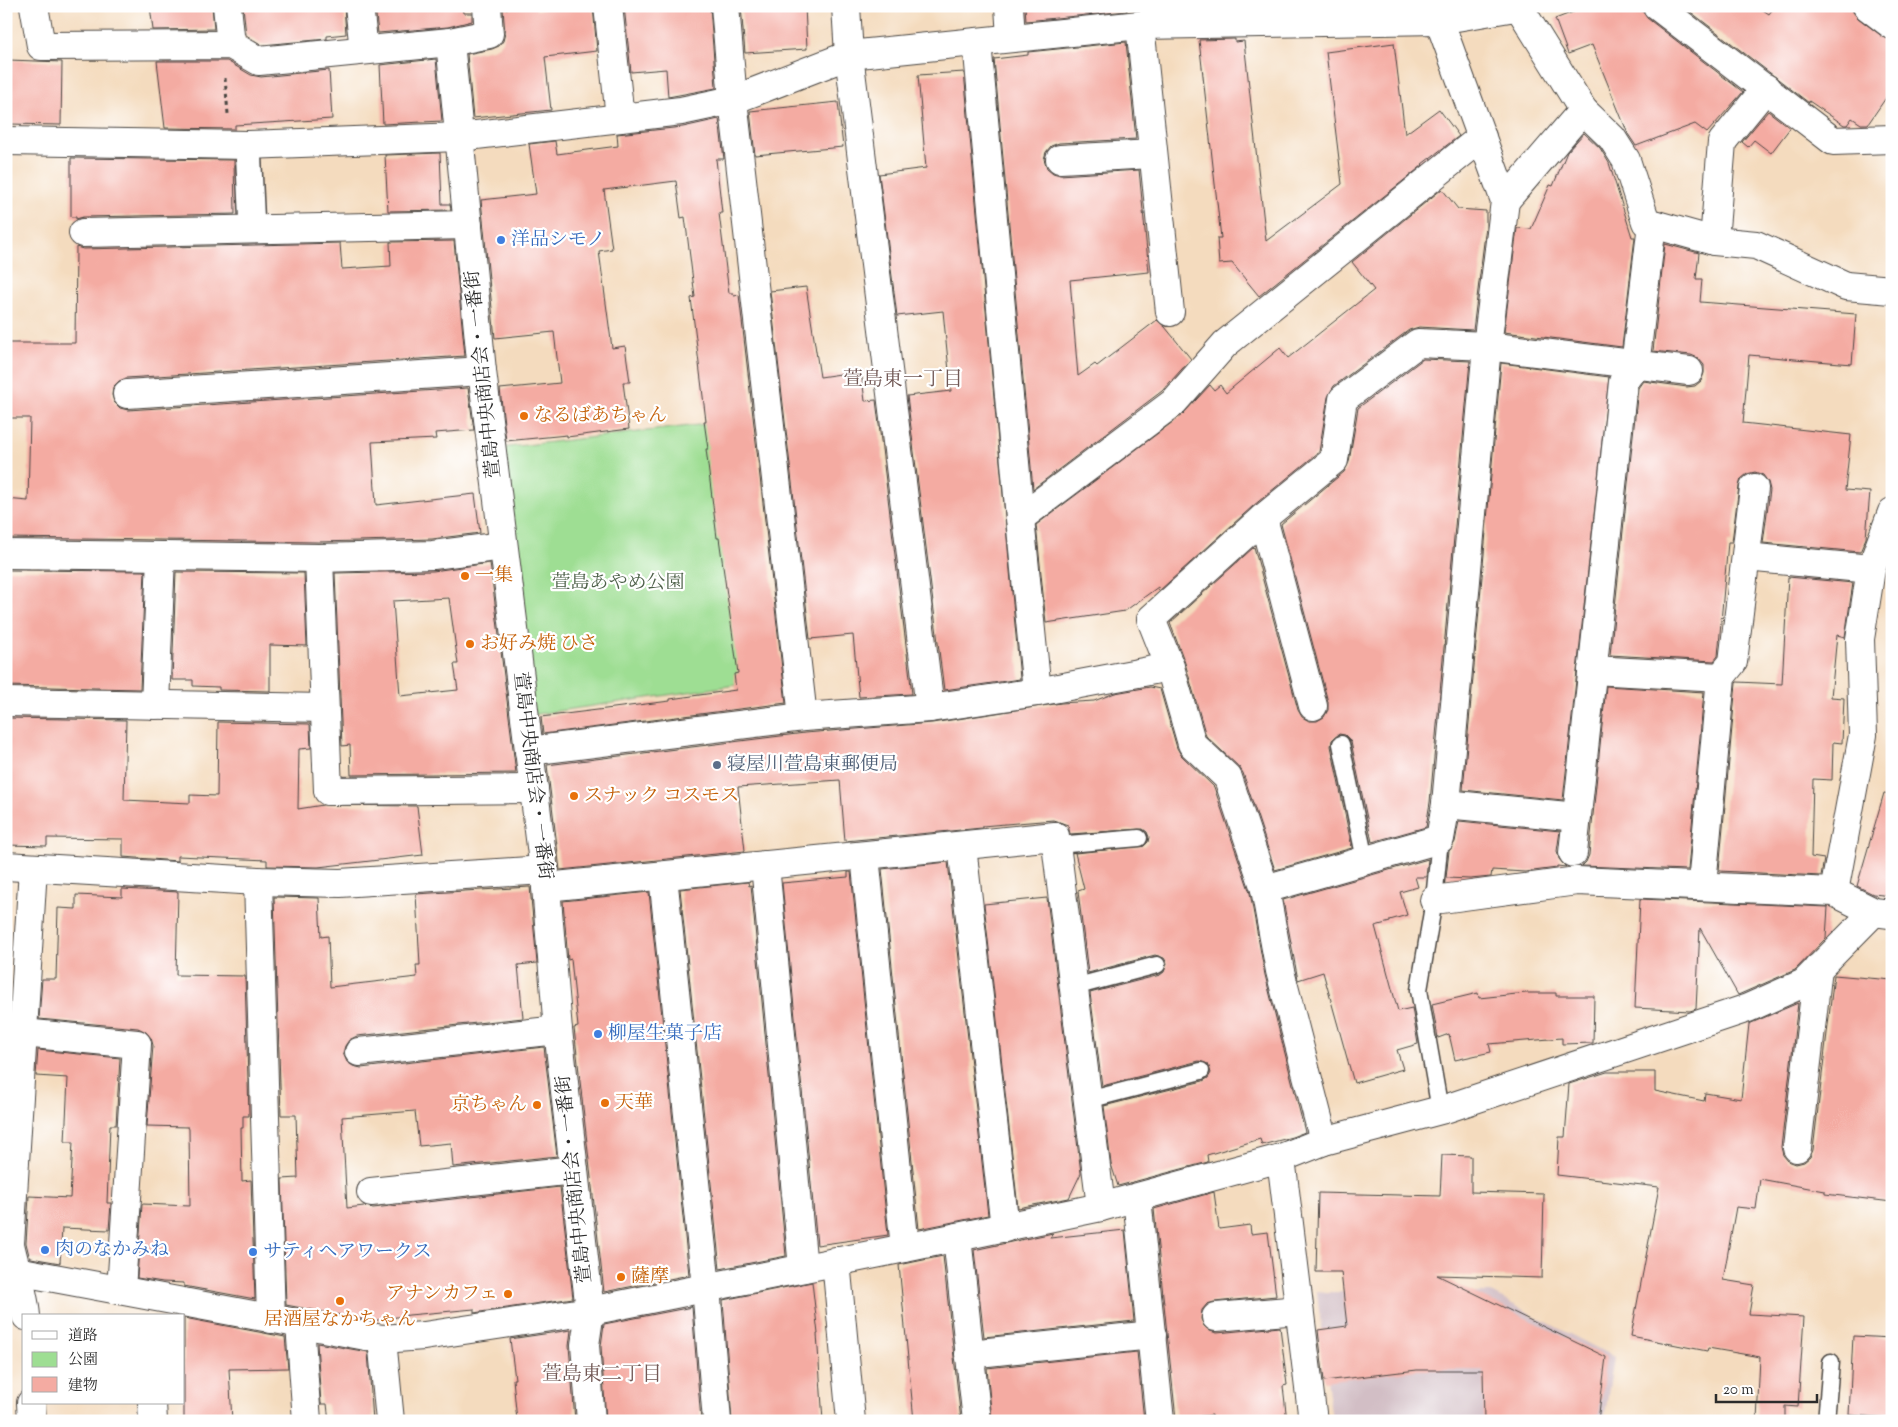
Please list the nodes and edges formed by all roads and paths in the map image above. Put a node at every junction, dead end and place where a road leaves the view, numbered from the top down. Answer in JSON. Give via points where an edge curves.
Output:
{"nodes":[{"id":1,"x":34,"y":6,"type":"edge"},
{"id":2,"x":228,"y":6,"type":"edge"},
{"id":3,"x":359,"y":6,"type":"edge"},
{"id":4,"x":487,"y":6,"type":"edge"},
{"id":5,"x":608,"y":6,"type":"edge"},
{"id":6,"x":725,"y":6,"type":"edge"},
{"id":7,"x":846,"y":6,"type":"edge"},
{"id":8,"x":1009,"y":6,"type":"edge"},
{"id":9,"x":1866,"y":6,"type":"edge"},
{"id":10,"x":1516,"y":7,"type":"edge"},
{"id":11,"x":1659,"y":7,"type":"edge"},
{"id":12,"x":1439,"y":13,"type":"edge"},
{"id":13,"x":1304,"y":14,"type":"edge"},
{"id":14,"x":1155,"y":19,"type":"edge"},
{"id":15,"x":1892,"y":25,"type":"edge"},
{"id":16,"x":1011,"y":38,"type":"junction"},
{"id":17,"x":450,"y":42,"type":"junction"},
{"id":18,"x":978,"y":42,"type":"junction"},
{"id":19,"x":227,"y":45,"type":"junction"},
{"id":20,"x":364,"y":50,"type":"junction"},
{"id":21,"x":849,"y":55,"type":"junction"},
{"id":22,"x":1766,"y":88,"type":"junction"},
{"id":23,"x":733,"y":100,"type":"junction"},
{"id":24,"x":1583,"y":110,"type":"junction"},
{"id":25,"x":620,"y":118,"type":"junction"},
{"id":26,"x":459,"y":137,"type":"junction"},
{"id":27,"x":1482,"y":137,"type":"junction"},
{"id":28,"x":1892,"y":139,"type":"edge"},
{"id":29,"x":6,"y":141,"type":"edge"},
{"id":30,"x":239,"y":144,"type":"junction"},
{"id":31,"x":1153,"y":154,"type":"junction"},
{"id":32,"x":1060,"y":159,"type":"dead end"},
{"id":33,"x":1505,"y":201,"type":"junction"},
{"id":34,"x":1652,"y":224,"type":"junction"},
{"id":35,"x":468,"y":225,"type":"junction"},
{"id":36,"x":252,"y":229,"type":"junction"},
{"id":37,"x":83,"y":233,"type":"dead end"},
{"id":38,"x":1714,"y":241,"type":"junction"},
{"id":39,"x":1892,"y":290,"type":"edge"},
{"id":40,"x":1170,"y":312,"type":"dead end"},
{"id":41,"x":1487,"y":346,"type":"junction"},
{"id":42,"x":1634,"y":366,"type":"junction"},
{"id":43,"x":482,"y":371,"type":"junction"},
{"id":44,"x":1689,"y":371,"type":"dead end"},
{"id":45,"x":127,"y":394,"type":"dead end"},
{"id":46,"x":1754,"y":488,"type":"dead end"},
{"id":47,"x":1020,"y":518,"type":"junction"},
{"id":48,"x":1263,"y":518,"type":"junction"},
{"id":49,"x":1890,"y":524,"type":"edge"},
{"id":50,"x":503,"y":546,"type":"junction"},
{"id":51,"x":6,"y":554,"type":"edge"},
{"id":52,"x":161,"y":556,"type":"junction"},
{"id":53,"x":1746,"y":557,"type":"junction"},
{"id":54,"x":319,"y":558,"type":"junction"},
{"id":55,"x":1871,"y":569,"type":"junction"},
{"id":56,"x":1170,"y":667,"type":"junction"},
{"id":57,"x":1592,"y":670,"type":"junction"},
{"id":58,"x":1722,"y":677,"type":"junction"},
{"id":59,"x":1037,"y":692,"type":"junction"},
{"id":60,"x":6,"y":702,"type":"edge"},
{"id":61,"x":155,"y":705,"type":"junction"},
{"id":62,"x":1314,"y":706,"type":"dead end"},
{"id":63,"x":324,"y":708,"type":"junction"},
{"id":64,"x":930,"y":708,"type":"junction"},
{"id":65,"x":803,"y":717,"type":"junction"},
{"id":66,"x":1341,"y":744,"type":"dead end"},
{"id":67,"x":529,"y":751,"type":"junction"},
{"id":68,"x":534,"y":789,"type":"junction"},
{"id":69,"x":1446,"y":804,"type":"junction"},
{"id":70,"x":1577,"y":817,"type":"junction"},
{"id":71,"x":1139,"y":838,"type":"dead end"},
{"id":72,"x":1440,"y":839,"type":"junction"},
{"id":73,"x":1056,"y":845,"type":"junction"},
{"id":74,"x":962,"y":846,"type":"junction"},
{"id":75,"x":1573,"y":853,"type":"dead end"},
{"id":76,"x":865,"y":856,"type":"junction"},
{"id":77,"x":1365,"y":860,"type":"junction"},
{"id":78,"x":766,"y":865,"type":"junction"},
{"id":79,"x":6,"y":866,"type":"edge"},
{"id":80,"x":34,"y":868,"type":"junction"},
{"id":81,"x":663,"y":876,"type":"junction"},
{"id":82,"x":545,"y":878,"type":"junction"},
{"id":83,"x":258,"y":880,"type":"junction"},
{"id":84,"x":1702,"y":885,"type":"junction"},
{"id":85,"x":1265,"y":889,"type":"junction"},
{"id":86,"x":1834,"y":892,"type":"junction"},
{"id":87,"x":1434,"y":900,"type":"junction"},
{"id":88,"x":1883,"y":913,"type":"edge"},
{"id":89,"x":1157,"y":965,"type":"dead end"},
{"id":90,"x":1818,"y":968,"type":"junction"},
{"id":91,"x":1074,"y":987,"type":"junction"},
{"id":92,"x":558,"y":1030,"type":"junction"},
{"id":93,"x":23,"y":1033,"type":"junction"},
{"id":94,"x":359,"y":1052,"type":"dead end"},
{"id":95,"x":1201,"y":1071,"type":"dead end"},
{"id":96,"x":1088,"y":1100,"type":"junction"},
{"id":97,"x":1440,"y":1110,"type":"junction"},
{"id":98,"x":1324,"y":1141,"type":"junction"},
{"id":99,"x":1797,"y":1148,"type":"dead end"},
{"id":100,"x":1281,"y":1158,"type":"junction"},
{"id":101,"x":574,"y":1170,"type":"junction"},
{"id":102,"x":371,"y":1192,"type":"dead end"},
{"id":103,"x":1137,"y":1198,"type":"junction"},
{"id":104,"x":1102,"y":1207,"type":"junction"},
{"id":105,"x":1005,"y":1228,"type":"junction"},
{"id":106,"x":957,"y":1237,"type":"junction"},
{"id":107,"x":905,"y":1248,"type":"junction"},
{"id":108,"x":836,"y":1261,"type":"junction"},
{"id":109,"x":802,"y":1268,"type":"junction"},
{"id":110,"x":11,"y":1270,"type":"edge"},
{"id":111,"x":706,"y":1287,"type":"junction"},
{"id":112,"x":137,"y":1300,"type":"edge"},
{"id":113,"x":1299,"y":1310,"type":"junction"},
{"id":114,"x":590,"y":1311,"type":"junction"},
{"id":115,"x":26,"y":1314,"type":"edge"},
{"id":116,"x":1216,"y":1317,"type":"dead end"},
{"id":117,"x":271,"y":1319,"type":"junction"},
{"id":118,"x":300,"y":1324,"type":"junction"},
{"id":119,"x":1152,"y":1335,"type":"junction"},
{"id":120,"x":382,"y":1339,"type":"junction"},
{"id":121,"x":969,"y":1354,"type":"junction"},
{"id":122,"x":1831,"y":1362,"type":"dead end"},
{"id":123,"x":31,"y":1404,"type":"edge"},
{"id":124,"x":152,"y":1404,"type":"edge"},
{"id":125,"x":32,"y":1421,"type":"edge"},
{"id":126,"x":153,"y":1421,"type":"edge"},
{"id":127,"x":307,"y":1421,"type":"edge"},
{"id":128,"x":390,"y":1421,"type":"edge"},
{"id":129,"x":591,"y":1421,"type":"edge"},
{"id":130,"x":717,"y":1421,"type":"edge"},
{"id":131,"x":851,"y":1421,"type":"edge"},
{"id":132,"x":977,"y":1421,"type":"edge"},
{"id":133,"x":1160,"y":1421,"type":"edge"},
{"id":134,"x":1313,"y":1421,"type":"edge"},
{"id":135,"x":1826,"y":1421,"type":"edge"}],
"edges":[{"from":1,"to":19,"type":"street","via":[[41,46]]},
{"from":2,"to":19,"type":"street"},
{"from":3,"to":20,"type":"street"},
{"from":4,"to":17,"type":"street","via":[[489,34]]},
{"from":5,"to":25,"type":"street"},
{"from":6,"to":23,"type":"street"},
{"from":7,"to":21,"type":"street"},
{"from":8,"to":16,"type":"street"},
{"from":9,"to":15,"type":"street"},
{"from":10,"to":12,"type":"street"},
{"from":10,"to":24,"type":"street"},
{"from":11,"to":22,"type":"street"},
{"from":12,"to":13,"type":"street"},
{"from":12,"to":27,"type":"street"},
{"from":13,"to":14,"type":"street"},
{"from":14,"to":16,"type":"street"},
{"from":14,"to":31,"type":"street"},
{"from":16,"to":18,"type":"street"},
{"from":17,"to":20,"type":"street"},
{"from":17,"to":26,"type":"street","name":"萱島中央商店会・一番街"},
{"from":18,"to":21,"type":"street"},
{"from":18,"to":47,"type":"street"},
{"from":19,"to":20,"type":"street","via":[[259,61]]},
{"from":19,"to":30,"type":"path"},
{"from":21,"to":23,"type":"street"},
{"from":21,"to":64,"type":"street"},
{"from":22,"to":28,"type":"street","via":[[1834,141]]},
{"from":22,"to":38,"type":"street","via":[[1722,142]]},
{"from":23,"to":25,"type":"street","via":[[681,111]]},
{"from":23,"to":65,"type":"street"},
{"from":24,"to":33,"type":"street"},
{"from":24,"to":34,"type":"street","via":[[1612,138],[1626,160],[1646,222]]},
{"from":25,"to":26,"type":"street"},
{"from":26,"to":30,"type":"street"},
{"from":26,"to":35,"type":"street","name":"萱島中央商店会・一番街"},
{"from":27,"to":33,"type":"street"},
{"from":27,"to":47,"type":"street","via":[[1225,344],[1173,403]]},
{"from":29,"to":30,"type":"street"},
{"from":30,"to":36,"type":"street"},
{"from":31,"to":32,"type":"street"},
{"from":31,"to":40,"type":"street"},
{"from":33,"to":41,"type":"street"},
{"from":34,"to":38,"type":"street"},
{"from":34,"to":42,"type":"street"},
{"from":35,"to":36,"type":"street"},
{"from":35,"to":43,"type":"street","name":"萱島中央商店会・一番街"},
{"from":36,"to":37,"type":"street"},
{"from":38,"to":39,"type":"street","via":[[1756,245],[1846,286]]},
{"from":41,"to":42,"type":"street"},
{"from":41,"to":48,"type":"street","via":[[1418,343],[1343,399],[1334,460]]},
{"from":41,"to":69,"type":"street"},
{"from":42,"to":44,"type":"street"},
{"from":42,"to":57,"type":"street","via":[[1623,382]]},
{"from":43,"to":45,"type":"street"},
{"from":43,"to":50,"type":"street","name":"萱島中央商店会・一番街"},
{"from":46,"to":53,"type":"street"},
{"from":47,"to":59,"type":"street"},
{"from":48,"to":56,"type":"street","via":[[1151,619]]},
{"from":48,"to":62,"type":"street"},
{"from":49,"to":55,"type":"street"},
{"from":50,"to":54,"type":"street","via":[[433,555]]},
{"from":50,"to":67,"type":"street","name":"萱島中央商店会・一番街"},
{"from":51,"to":52,"type":"street"},
{"from":52,"to":54,"type":"street"},
{"from":52,"to":61,"type":"street"},
{"from":53,"to":55,"type":"street"},
{"from":53,"to":58,"type":"street","via":[[1733,662]]},
{"from":54,"to":63,"type":"street"},
{"from":55,"to":86,"type":"street","via":[[1860,639],[1863,735]]},
{"from":56,"to":59,"type":"street"},
{"from":56,"to":85,"type":"street","via":[[1192,744],[1228,778]]},
{"from":57,"to":58,"type":"street"},
{"from":57,"to":70,"type":"street"},
{"from":58,"to":84,"type":"street"},
{"from":59,"to":64,"type":"street"},
{"from":60,"to":61,"type":"street"},
{"from":61,"to":63,"type":"street"},
{"from":63,"to":68,"type":"street","via":[[328,791]]},
{"from":64,"to":65,"type":"street"},
{"from":65,"to":67,"type":"street"},
{"from":66,"to":77,"type":"lane"},
{"from":67,"to":68,"type":"street","name":"萱島中央商店会・一番街"},
{"from":68,"to":82,"type":"street","name":"萱島中央商店会・一番街"},
{"from":69,"to":70,"type":"street"},
{"from":69,"to":72,"type":"street"},
{"from":70,"to":75,"type":"street"},
{"from":71,"to":73,"type":"lane"},
{"from":72,"to":77,"type":"street"},
{"from":72,"to":87,"type":"lane"},
{"from":73,"to":74,"type":"street","via":[[1055,836]]},
{"from":73,"to":91,"type":"street"},
{"from":74,"to":76,"type":"street"},
{"from":74,"to":105,"type":"street"},
{"from":76,"to":78,"type":"street"},
{"from":76,"to":107,"type":"street"},
{"from":77,"to":85,"type":"street"},
{"from":78,"to":81,"type":"street"},
{"from":78,"to":109,"type":"street"},
{"from":79,"to":80,"type":"street"},
{"from":80,"to":83,"type":"street"},
{"from":80,"to":93,"type":"street"},
{"from":81,"to":82,"type":"street"},
{"from":81,"to":111,"type":"street"},
{"from":82,"to":83,"type":"street","via":[[340,883]]},
{"from":82,"to":92,"type":"street","name":"萱島中央商店会・一番街"},
{"from":83,"to":117,"type":"street"},
{"from":84,"to":86,"type":"street"},
{"from":84,"to":87,"type":"street","via":[[1577,881]]},
{"from":85,"to":98,"type":"street","via":[[1280,970]]},
{"from":86,"to":88,"type":"street"},
{"from":87,"to":97,"type":"lane","via":[[1419,990]]},
{"from":88,"to":90,"type":"street"},
{"from":89,"to":91,"type":"lane"},
{"from":90,"to":97,"type":"street","via":[[1804,983],[1748,1008]]},
{"from":90,"to":99,"type":"street"},
{"from":91,"to":96,"type":"street"},
{"from":92,"to":94,"type":"street"},
{"from":92,"to":101,"type":"street","name":"萱島中央商店会・一番街"},
{"from":93,"to":110,"type":"street"},
{"from":93,"to":112,"type":"street","via":[[137,1044]]},
{"from":95,"to":96,"type":"lane"},
{"from":96,"to":104,"type":"street"},
{"from":97,"to":98,"type":"street"},
{"from":98,"to":100,"type":"street"},
{"from":100,"to":103,"type":"street"},
{"from":100,"to":113,"type":"street"},
{"from":101,"to":102,"type":"street"},
{"from":101,"to":114,"type":"street","name":"萱島中央商店会・一番街"},
{"from":103,"to":104,"type":"street"},
{"from":103,"to":119,"type":"street"},
{"from":104,"to":105,"type":"street"},
{"from":105,"to":106,"type":"street"},
{"from":106,"to":107,"type":"street"},
{"from":106,"to":121,"type":"street"},
{"from":107,"to":108,"type":"street"},
{"from":108,"to":109,"type":"street"},
{"from":108,"to":131,"type":"street"},
{"from":109,"to":111,"type":"street"},
{"from":110,"to":112,"type":"street"},
{"from":110,"to":115,"type":"street","via":[[25,1298]]},
{"from":111,"to":114,"type":"street"},
{"from":111,"to":130,"type":"street"},
{"from":112,"to":117,"type":"street"},
{"from":113,"to":116,"type":"street"},
{"from":113,"to":134,"type":"street"},
{"from":114,"to":120,"type":"street","via":[[424,1336]]},
{"from":114,"to":129,"type":"street","name":"萱島中央商店会・一番街","via":[[584,1345]]},
{"from":117,"to":118,"type":"street"},
{"from":118,"to":120,"type":"street"},
{"from":118,"to":127,"type":"street"},
{"from":119,"to":121,"type":"street"},
{"from":119,"to":133,"type":"street"},
{"from":120,"to":128,"type":"street"},
{"from":121,"to":132,"type":"street"},
{"from":122,"to":135,"type":"lane"},
{"from":123,"to":125,"type":"street"},
{"from":124,"to":126,"type":"street"}]}
